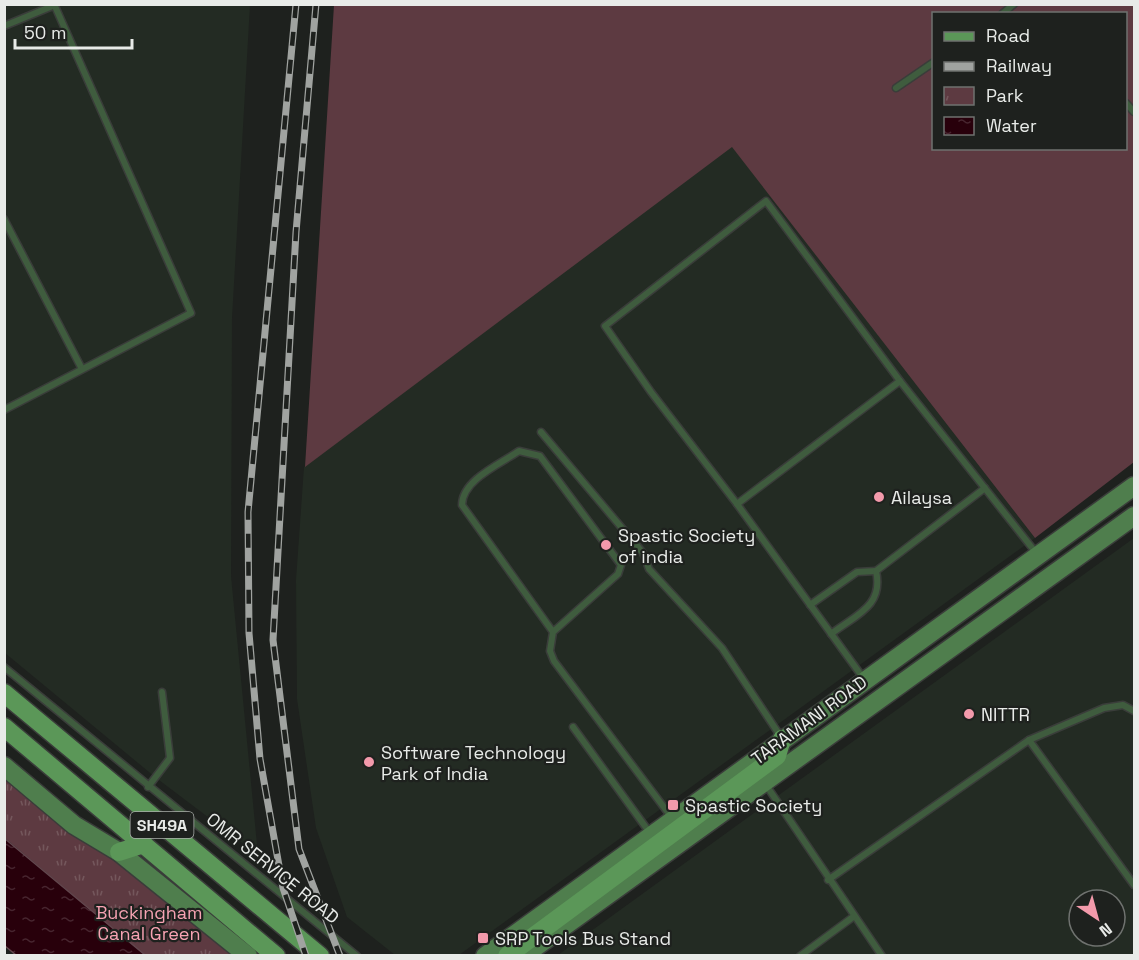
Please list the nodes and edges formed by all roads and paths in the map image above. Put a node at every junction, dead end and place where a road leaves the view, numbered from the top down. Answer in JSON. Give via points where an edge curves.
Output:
{"nodes":[{"id":1,"x":55,"y":5,"type":"edge"},
{"id":2,"x":4,"y":26,"type":"edge"},
{"id":3,"x":932,"y":63,"type":"edge"},
{"id":4,"x":896,"y":88,"type":"dead end"},
{"id":5,"x":4,"y":219,"type":"edge"},
{"id":6,"x":82,"y":369,"type":"junction"},
{"id":7,"x":900,"y":381,"type":"junction"},
{"id":8,"x":4,"y":399,"type":"edge"},
{"id":9,"x":7,"y":409,"type":"edge"},
{"id":10,"x":541,"y":432,"type":"dead end"},
{"id":11,"x":1134,"y":486,"type":"edge"},
{"id":12,"x":985,"y":488,"type":"junction"},
{"id":13,"x":737,"y":504,"type":"junction"},
{"id":14,"x":1134,"y":516,"type":"edge"},
{"id":15,"x":1038,"y":554,"type":"junction"},
{"id":16,"x":876,"y":571,"type":"junction"},
{"id":17,"x":810,"y":605,"type":"junction"},
{"id":18,"x":553,"y":632,"type":"junction"},
{"id":19,"x":831,"y":634,"type":"junction"},
{"id":20,"x":4,"y":667,"type":"edge"},
{"id":21,"x":864,"y":680,"type":"junction"},
{"id":22,"x":162,"y":692,"type":"dead end"},
{"id":23,"x":4,"y":693,"type":"edge"},
{"id":24,"x":1134,"y":711,"type":"edge"},
{"id":25,"x":4,"y":727,"type":"edge"},
{"id":26,"x":573,"y":727,"type":"dead end"},
{"id":27,"x":782,"y":739,"type":"junction"},
{"id":28,"x":1029,"y":740,"type":"junction"},
{"id":29,"x":85,"y":761,"type":"junction"},
{"id":30,"x":4,"y":766,"type":"edge"},
{"id":31,"x":69,"y":781,"type":"junction"},
{"id":32,"x":764,"y":782,"type":"junction"},
{"id":33,"x":148,"y":787,"type":"junction"},
{"id":34,"x":127,"y":795,"type":"junction"},
{"id":35,"x":110,"y":815,"type":"junction"},
{"id":36,"x":673,"y":818,"type":"junction"},
{"id":37,"x":651,"y":834,"type":"junction"},
{"id":38,"x":144,"y":844,"type":"junction"},
{"id":39,"x":119,"y":852,"type":"junction"},
{"id":40,"x":828,"y":880,"type":"junction"},
{"id":41,"x":1134,"y":885,"type":"edge"},
{"id":42,"x":854,"y":917,"type":"junction"},
{"id":43,"x":248,"y":956,"type":"edge"},
{"id":44,"x":276,"y":956,"type":"edge"},
{"id":45,"x":320,"y":956,"type":"edge"},
{"id":46,"x":357,"y":956,"type":"edge"},
{"id":47,"x":485,"y":956,"type":"edge"},
{"id":48,"x":507,"y":956,"type":"edge"},
{"id":49,"x":523,"y":956,"type":"edge"},
{"id":50,"x":800,"y":956,"type":"edge"},
{"id":51,"x":882,"y":956,"type":"edge"}],
"edges":[{"from":1,"to":2,"type":"lane"},
{"from":1,"to":6,"type":"lane","via":[[191,313]]},
{"from":3,"to":4,"type":"lane"},
{"from":5,"to":6,"type":"lane"},
{"from":6,"to":9,"type":"lane"},
{"from":7,"to":12,"type":"lane"},
{"from":7,"to":13,"type":"lane"},
{"from":7,"to":13,"type":"lane","via":[[766,201],[605,326]]},
{"from":8,"to":9,"type":"lane"},
{"from":10,"to":27,"type":"lane","via":[[643,553],[649,569],[722,648]]},
{"from":11,"to":15,"type":"street","name":"TARAMANI ROAD"},
{"from":12,"to":15,"type":"lane"},
{"from":12,"to":16,"type":"lane"},
{"from":13,"to":17,"type":"lane"},
{"from":14,"to":32,"type":"street","name":"TARAMANI ROAD"},
{"from":15,"to":21,"type":"street","name":"TARAMANI ROAD"},
{"from":16,"to":17,"type":"lane","via":[[857,572]]},
{"from":16,"to":19,"type":"lane","via":[[877,595]]},
{"from":17,"to":19,"type":"lane"},
{"from":18,"to":18,"type":"lane","via":[[618,574],[621,565],[540,456],[519,450],[469,486],[462,494],[462,505]]},
{"from":18,"to":36,"type":"lane","via":[[550,651],[554,661]]},
{"from":19,"to":21,"type":"lane"},
{"from":20,"to":33,"type":"lane","name":"OMR SERVICE ROAD"},
{"from":21,"to":27,"type":"street","name":"TARAMANI ROAD"},
{"from":22,"to":33,"type":"lane","via":[[170,758]]},
{"from":23,"to":29,"type":"main road","number":"SH49A"},
{"from":24,"to":28,"type":"lane","via":[[1123,705],[1104,708]]},
{"from":25,"to":31,"type":"main road","number":"SH49A"},
{"from":26,"to":37,"type":"lane"},
{"from":27,"to":36,"type":"street","name":"TARAMANI ROAD"},
{"from":27,"to":48,"type":"main road","via":[[777,756]]},
{"from":28,"to":40,"type":"lane"},
{"from":28,"to":41,"type":"lane"},
{"from":29,"to":31,"type":"main road"},
{"from":29,"to":34,"type":"main road","number":"SH49A"},
{"from":30,"to":39,"type":"street","via":[[74,825]]},
{"from":31,"to":35,"type":"main road","number":"SH49A"},
{"from":32,"to":40,"type":"lane"},
{"from":32,"to":49,"type":"street","name":"TARAMANI ROAD"},
{"from":33,"to":46,"type":"lane","name":"OMR SERVICE ROAD"},
{"from":34,"to":35,"type":"main road"},
{"from":34,"to":45,"type":"main road","number":"SH49A"},
{"from":35,"to":38,"type":"main road","number":"SH49A"},
{"from":36,"to":37,"type":"street","name":"TARAMANI ROAD"},
{"from":37,"to":47,"type":"street","name":"TARAMANI ROAD"},
{"from":38,"to":39,"type":"main road"},
{"from":38,"to":44,"type":"main road"},
{"from":39,"to":43,"type":"street"},
{"from":40,"to":42,"type":"lane"},
{"from":42,"to":50,"type":"lane"},
{"from":42,"to":51,"type":"lane"}]}
